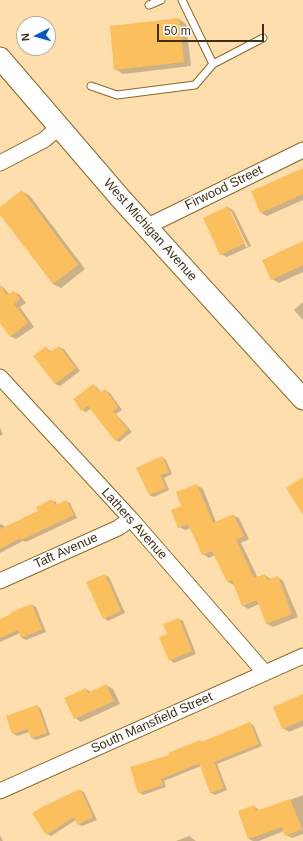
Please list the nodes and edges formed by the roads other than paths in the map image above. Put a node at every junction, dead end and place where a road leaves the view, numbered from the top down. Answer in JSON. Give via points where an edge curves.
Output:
{"nodes":[{"id":1,"x":161,"y":0,"type":"edge"},
{"id":2,"x":182,"y":0,"type":"edge"},
{"id":3,"x":149,"y":5,"type":"dead end"},
{"id":4,"x":263,"y":38,"type":"dead end"},
{"id":5,"x":0,"y":58,"type":"edge"},
{"id":6,"x":214,"y":64,"type":"junction"},
{"id":7,"x":91,"y":86,"type":"dead end"},
{"id":8,"x":59,"y":128,"type":"junction"},
{"id":9,"x":303,"y":150,"type":"edge"},
{"id":10,"x":0,"y":163,"type":"edge"},
{"id":11,"x":146,"y":226,"type":"junction"},
{"id":12,"x":0,"y":377,"type":"edge"},
{"id":13,"x":303,"y":399,"type":"edge"},
{"id":14,"x":131,"y":519,"type":"junction"},
{"id":15,"x":0,"y":581,"type":"edge"},
{"id":16,"x":303,"y":656,"type":"edge"},
{"id":17,"x":265,"y":673,"type":"junction"},
{"id":18,"x":0,"y":791,"type":"edge"}],
"edges":[{"from":1,"to":3,"type":"lane"},
{"from":2,"to":6,"type":"lane"},
{"from":4,"to":6,"type":"lane"},
{"from":5,"to":8,"type":"main road","name":"West Michigan Avenue"},
{"from":6,"to":7,"type":"lane","via":[[195,85],[117,95]]},
{"from":8,"to":10,"type":"street","via":[[44,140]]},
{"from":8,"to":11,"type":"main road","name":"West Michigan Avenue"},
{"from":9,"to":11,"type":"street","name":"Firwood Street"},
{"from":11,"to":13,"type":"main road","name":"West Michigan Avenue"},
{"from":12,"to":14,"type":"street","name":"Lathers Avenue"},
{"from":14,"to":15,"type":"street","name":"Taft Avenue","via":[[118,528]]},
{"from":14,"to":17,"type":"street","name":"Lathers Avenue"},
{"from":16,"to":17,"type":"street","name":"South Mansfield Street"},
{"from":17,"to":18,"type":"street","name":"South Mansfield Street"}]}
